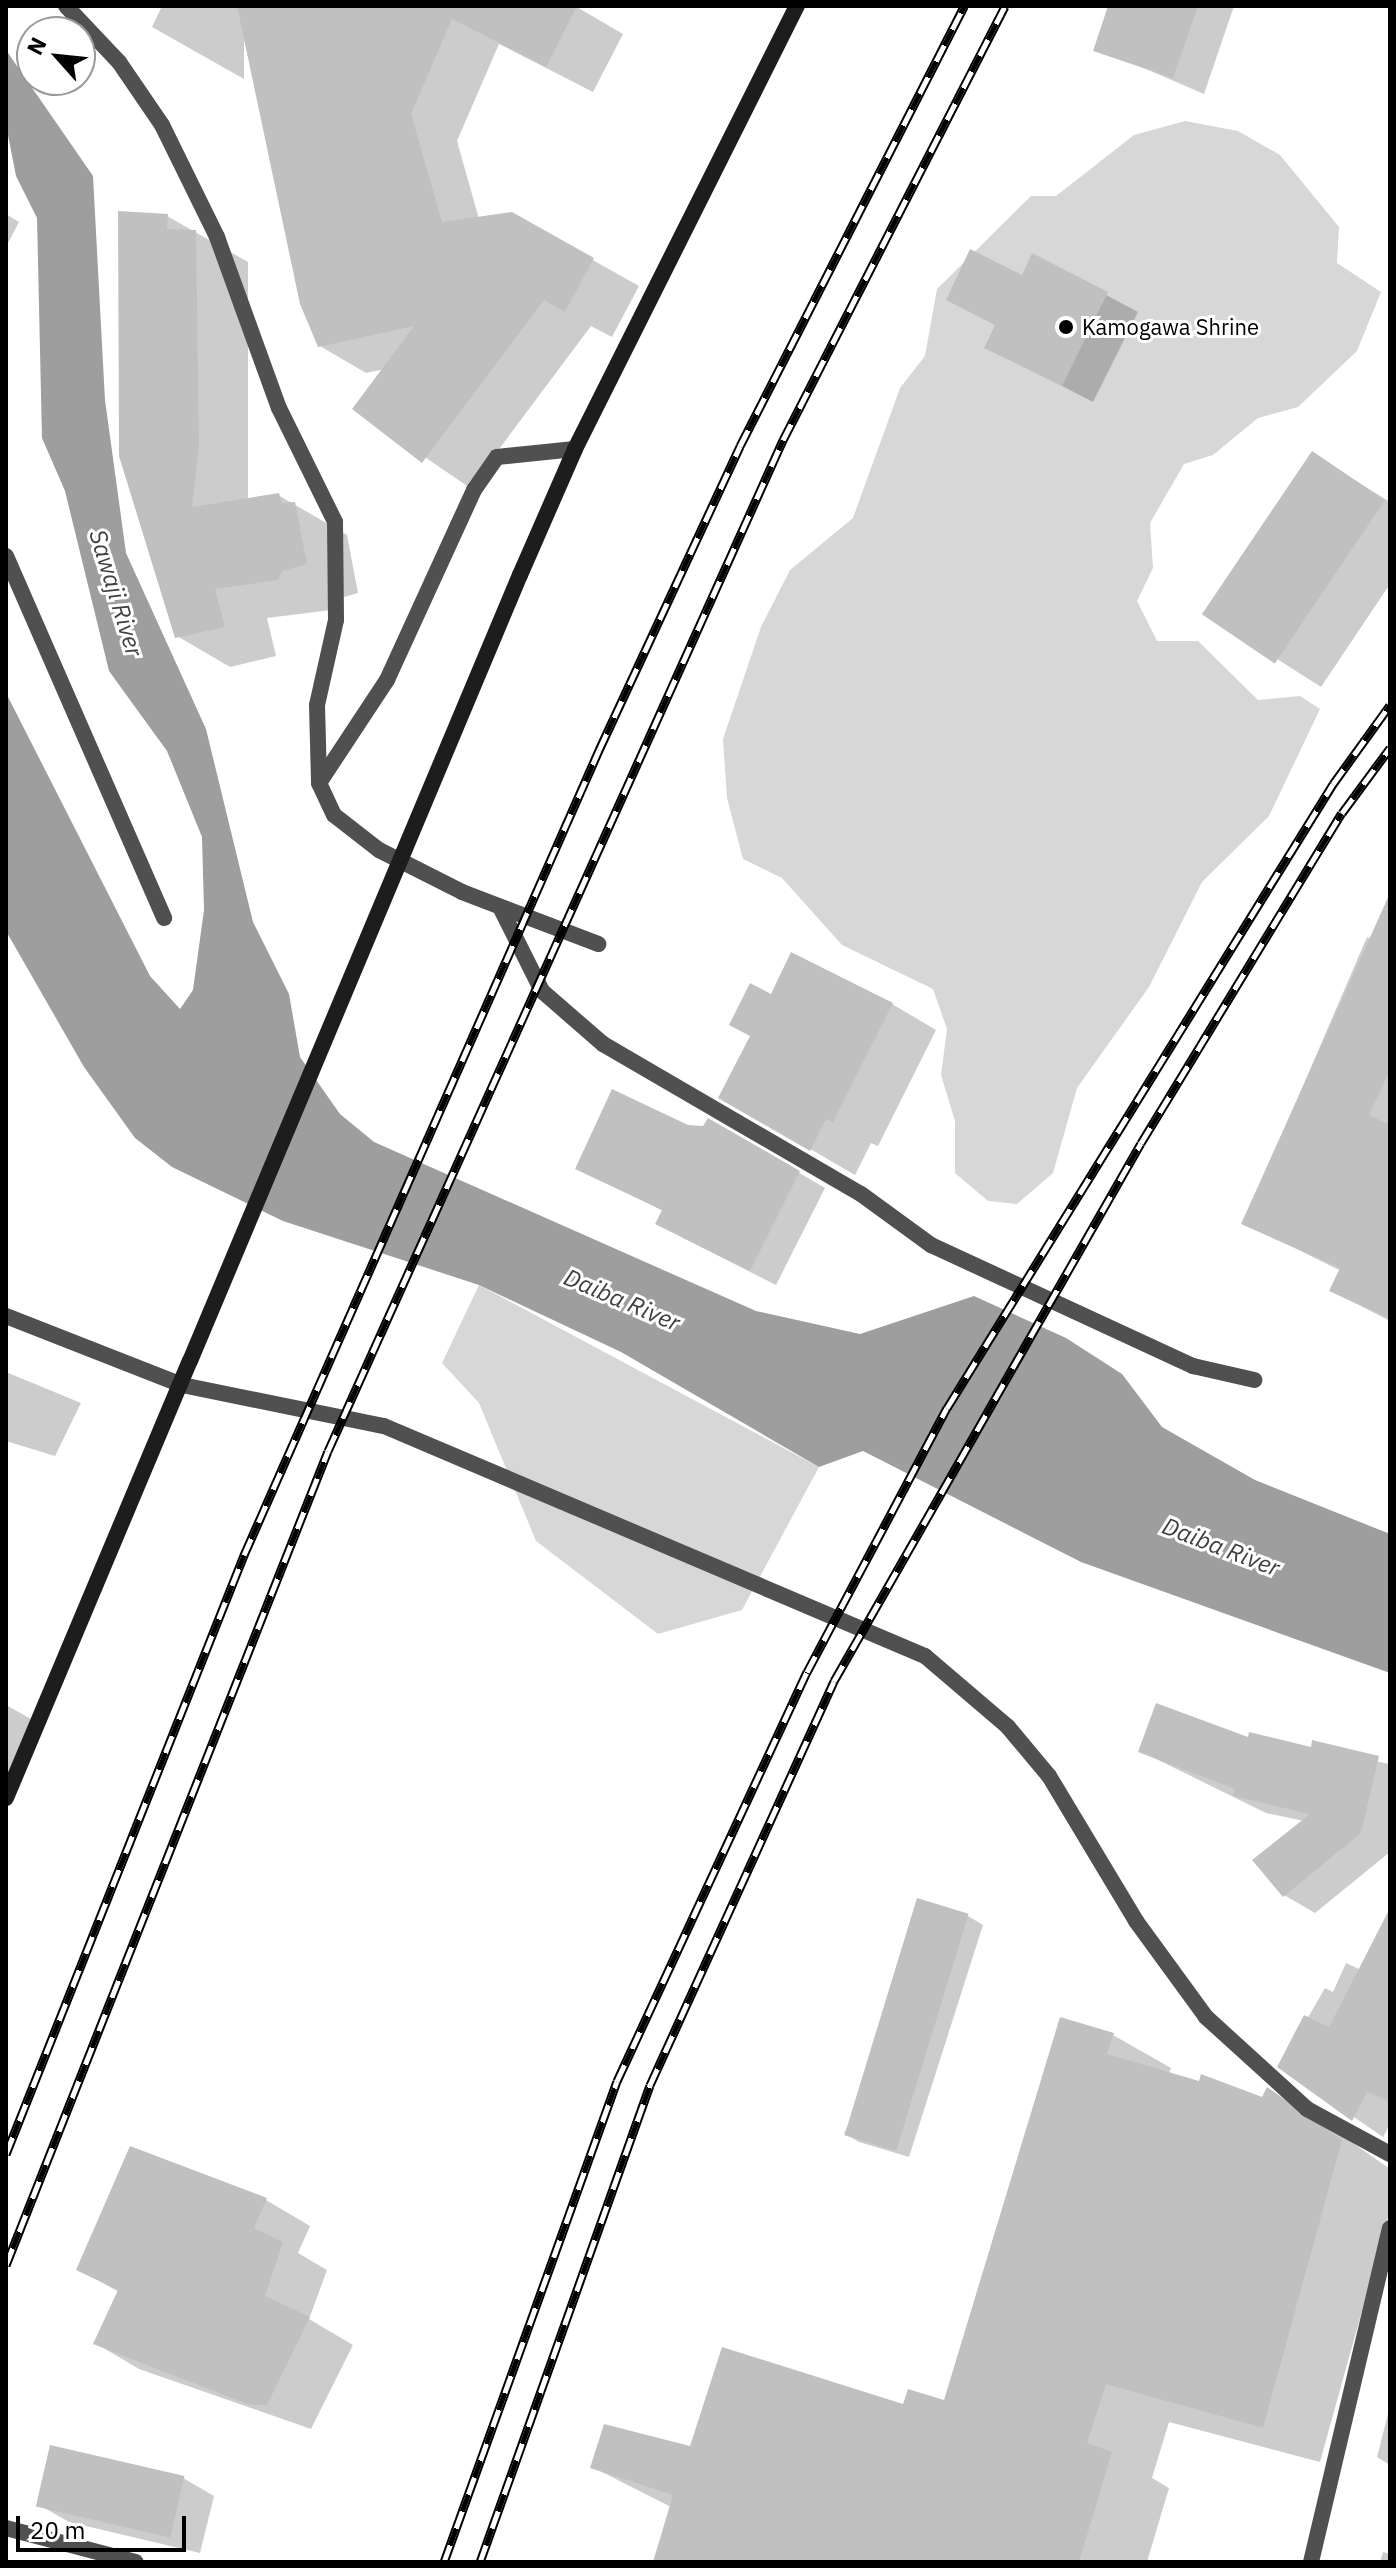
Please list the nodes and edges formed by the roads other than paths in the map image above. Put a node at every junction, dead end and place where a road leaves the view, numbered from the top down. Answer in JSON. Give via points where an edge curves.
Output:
{"nodes":[{"id":1,"x":66,"y":6,"type":"edge"},
{"id":2,"x":797,"y":6,"type":"edge"},
{"id":3,"x":575,"y":449,"type":"junction"},
{"id":4,"x":6,"y":556,"type":"edge"},
{"id":5,"x":319,"y":783,"type":"junction"},
{"id":6,"x":500,"y":907,"type":"junction"},
{"id":7,"x":164,"y":918,"type":"dead end"},
{"id":8,"x":598,"y":944,"type":"dead end"},
{"id":9,"x":6,"y":1316,"type":"edge"},
{"id":10,"x":1254,"y":1380,"type":"dead end"},
{"id":11,"x":182,"y":1385,"type":"junction"},
{"id":12,"x":6,"y":1798,"type":"edge"},
{"id":13,"x":1390,"y":2154,"type":"edge"},
{"id":14,"x":1390,"y":2228,"type":"edge"},
{"id":15,"x":6,"y":2528,"type":"edge"},
{"id":16,"x":136,"y":2562,"type":"edge"},
{"id":17,"x":1311,"y":2562,"type":"edge"}],
"edges":[{"from":1,"to":5,"type":"street","via":[[119,62],[162,125],[217,237],[279,408],[335,522],[340,567],[317,705]]},
{"from":2,"to":3,"type":"street"},
{"from":3,"to":5,"type":"street","via":[[497,457],[474,490],[387,680]]},
{"from":3,"to":11,"type":"street","bridge":true},
{"from":4,"to":7,"type":"street"},
{"from":5,"to":6,"type":"street","via":[[334,815],[379,850]]},
{"from":6,"to":8,"type":"street"},
{"from":6,"to":10,"type":"street","via":[[542,991],[603,1044],[861,1194],[931,1245],[1193,1366]]},
{"from":9,"to":11,"type":"street"},
{"from":11,"to":12,"type":"street"},
{"from":11,"to":13,"type":"street","via":[[384,1426],[925,1656],[1008,1727],[1049,1776],[1136,1921],[1206,2017],[1307,2109]]},
{"from":14,"to":17,"type":"street"},
{"from":15,"to":16,"type":"street"}]}
